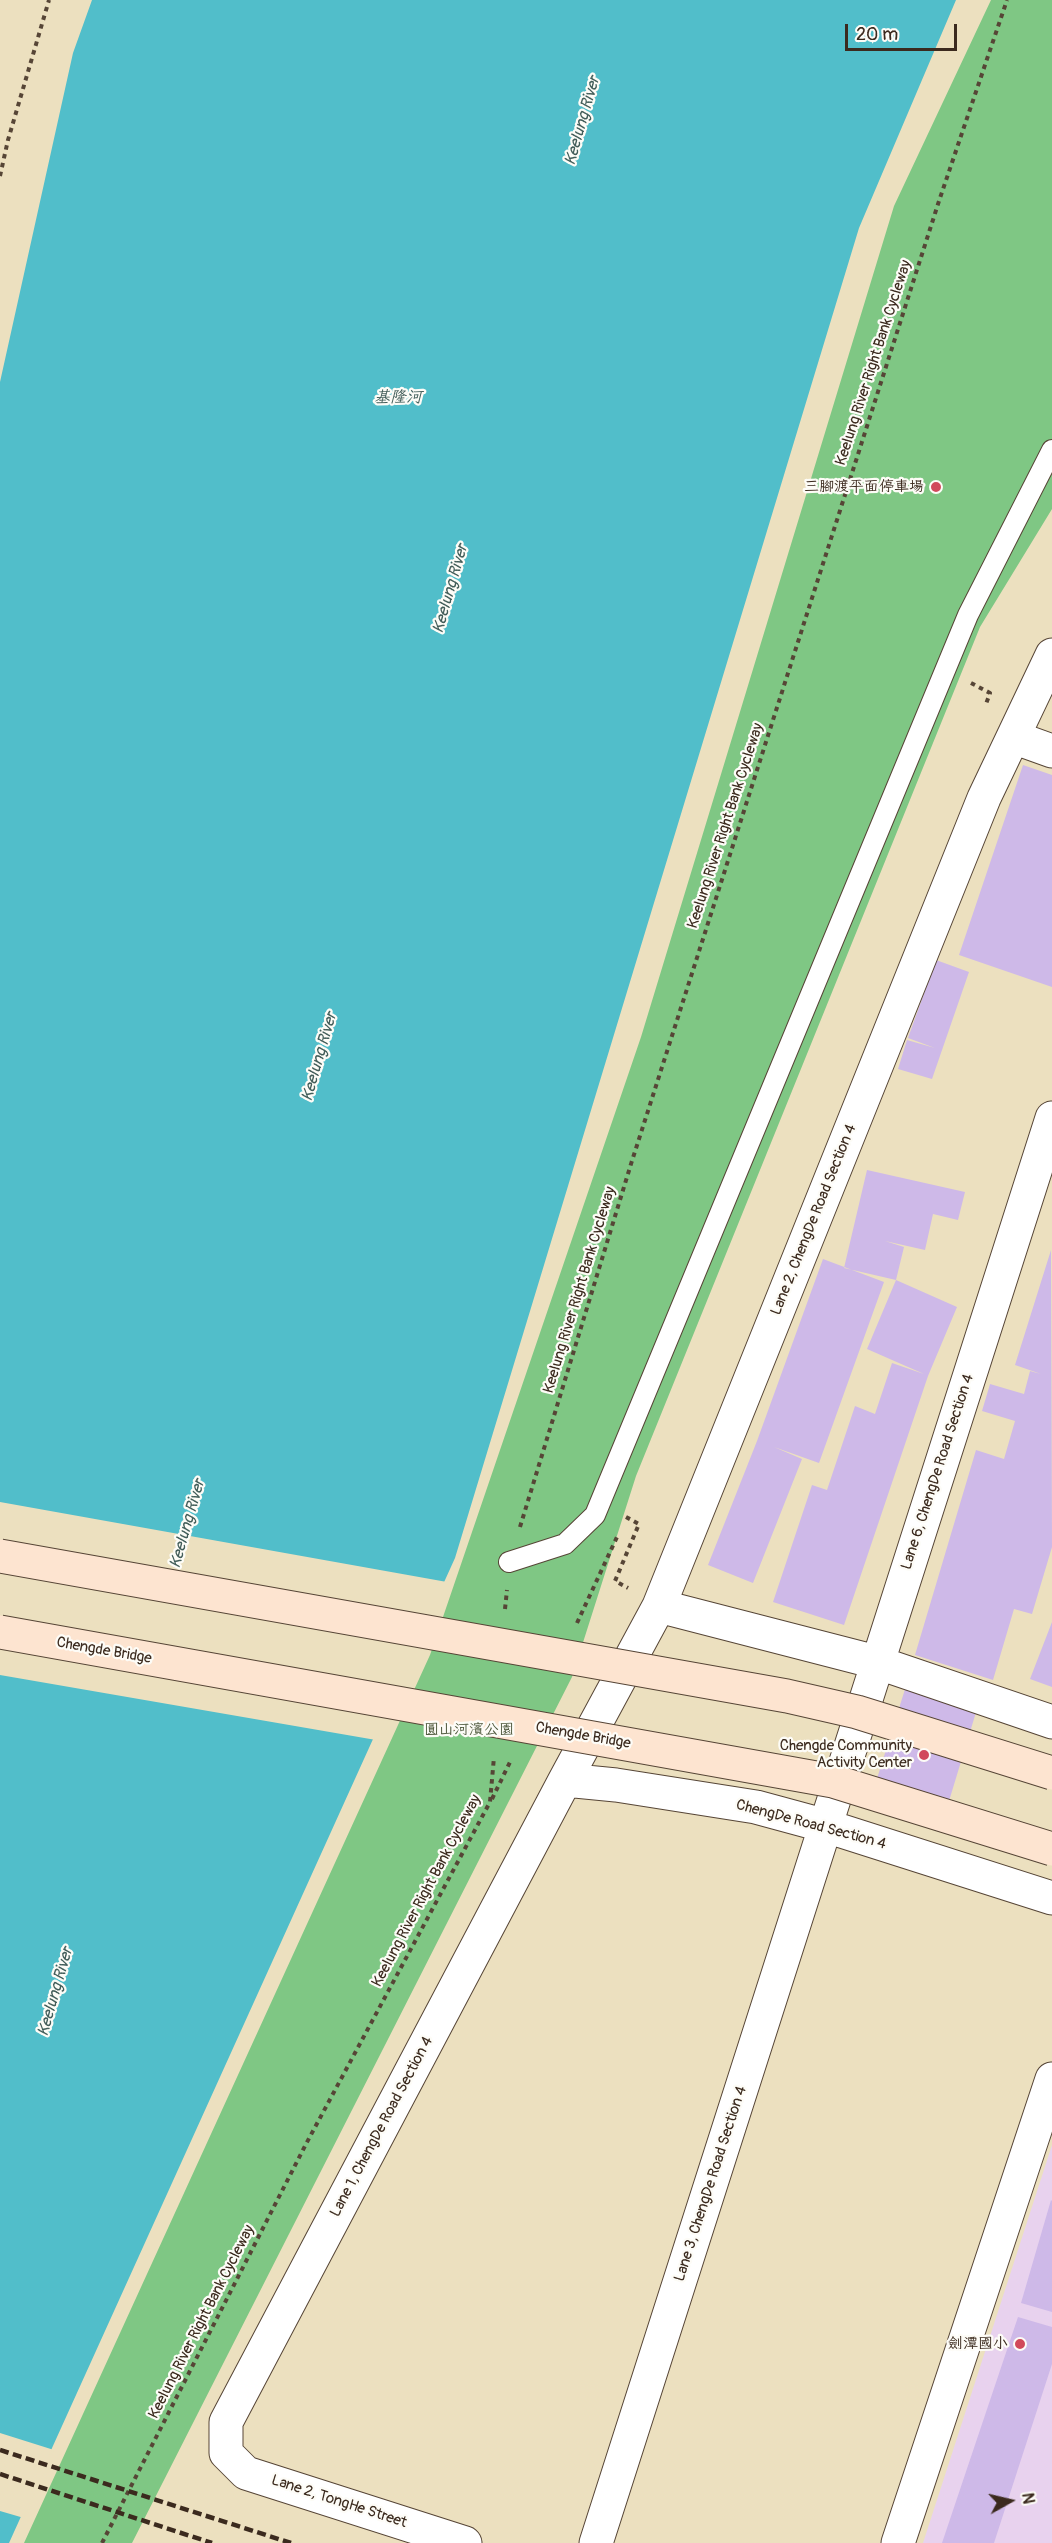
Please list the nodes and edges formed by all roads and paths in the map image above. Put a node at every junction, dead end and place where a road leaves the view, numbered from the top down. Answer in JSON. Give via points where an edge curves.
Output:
{"nodes":[{"id":1,"x":49,"y":0,"type":"edge"},
{"id":2,"x":1007,"y":0,"type":"edge"},
{"id":3,"x":0,"y":176,"type":"edge"},
{"id":4,"x":1052,"y":450,"type":"edge"},
{"id":5,"x":1052,"y":655,"type":"edge"},
{"id":6,"x":1013,"y":736,"type":"junction"},
{"id":7,"x":1052,"y":751,"type":"edge"},
{"id":8,"x":1052,"y":1118,"type":"edge"},
{"id":9,"x":0,"y":1556,"type":"edge"},
{"id":10,"x":509,"y":1562,"type":"junction"},
{"id":11,"x":595,"y":1587,"type":"dead end"},
{"id":12,"x":659,"y":1606,"type":"junction"},
{"id":13,"x":504,"y":1619,"type":"dead end"},
{"id":14,"x":0,"y":1632,"type":"edge"},
{"id":15,"x":876,"y":1662,"type":"junction"},
{"id":16,"x":1052,"y":1722,"type":"edge"},
{"id":17,"x":494,"y":1756,"type":"dead end"},
{"id":18,"x":1052,"y":1773,"type":"edge"},
{"id":19,"x":565,"y":1780,"type":"junction"},
{"id":20,"x":826,"y":1826,"type":"junction"},
{"id":21,"x":1052,"y":1849,"type":"edge"},
{"id":22,"x":1052,"y":1898,"type":"edge"},
{"id":23,"x":1052,"y":2079,"type":"edge"},
{"id":24,"x":246,"y":2473,"type":"joint"},
{"id":25,"x":102,"y":2543,"type":"edge"},
{"id":26,"x":465,"y":2543,"type":"edge"},
{"id":27,"x":596,"y":2543,"type":"edge"},
{"id":28,"x":898,"y":2543,"type":"edge"}],
"edges":[{"from":1,"to":3,"type":"path"},
{"from":2,"to":10,"type":"path","name":"Keelung River Right Bank Cycleway","via":[[631,1164]]},
{"from":4,"to":10,"type":"lane","via":[[959,635],[595,1515],[565,1544]]},
{"from":5,"to":6,"type":"street","name":"Lane 2, ChengDe Road Section 4"},
{"from":6,"to":7,"type":"street"},
{"from":6,"to":12,"type":"street","name":"Lane 2, ChengDe Road Section 4","via":[[984,798]]},
{"from":8,"to":15,"type":"street","name":"Lane 6, ChengDe Road Section 4"},
{"from":9,"to":18,"type":"main road","bridge":true,"via":[[787,1696],[857,1712]]},
{"from":10,"to":13,"type":"path","name":"Keelung River Right Bank Cycleway"},
{"from":11,"to":12,"type":"path","via":[[626,1517],[639,1524],[615,1581]]},
{"from":12,"to":15,"type":"street"},
{"from":12,"to":19,"type":"street","name":"Lane 2, ChengDe Road Section 4"},
{"from":14,"to":21,"type":"main road","name":"Chengde Bridge","bridge":true,"via":[[833,1781]]},
{"from":15,"to":16,"type":"street"},
{"from":15,"to":20,"type":"street","name":"Lane 6, ChengDe Road Section 4"},
{"from":17,"to":25,"type":"path","name":"Keelung River Right Bank Cycleway","via":[[490,1802],[306,2144]]},
{"from":19,"to":20,"type":"street","name":"ChengDe Road Section 4","via":[[756,1807]]},
{"from":19,"to":24,"type":"street","name":"Lane 1, ChengDe Road Section 4","via":[[226,2422],[226,2453]]},
{"from":20,"to":22,"type":"street","name":"ChengDe Road Section 4"},
{"from":20,"to":27,"type":"street","name":"Lane 3, ChengDe Road Section 4"},
{"from":23,"to":28,"type":"street"},
{"from":24,"to":26,"type":"street","name":"Lane 2, TongHe Street"}]}
